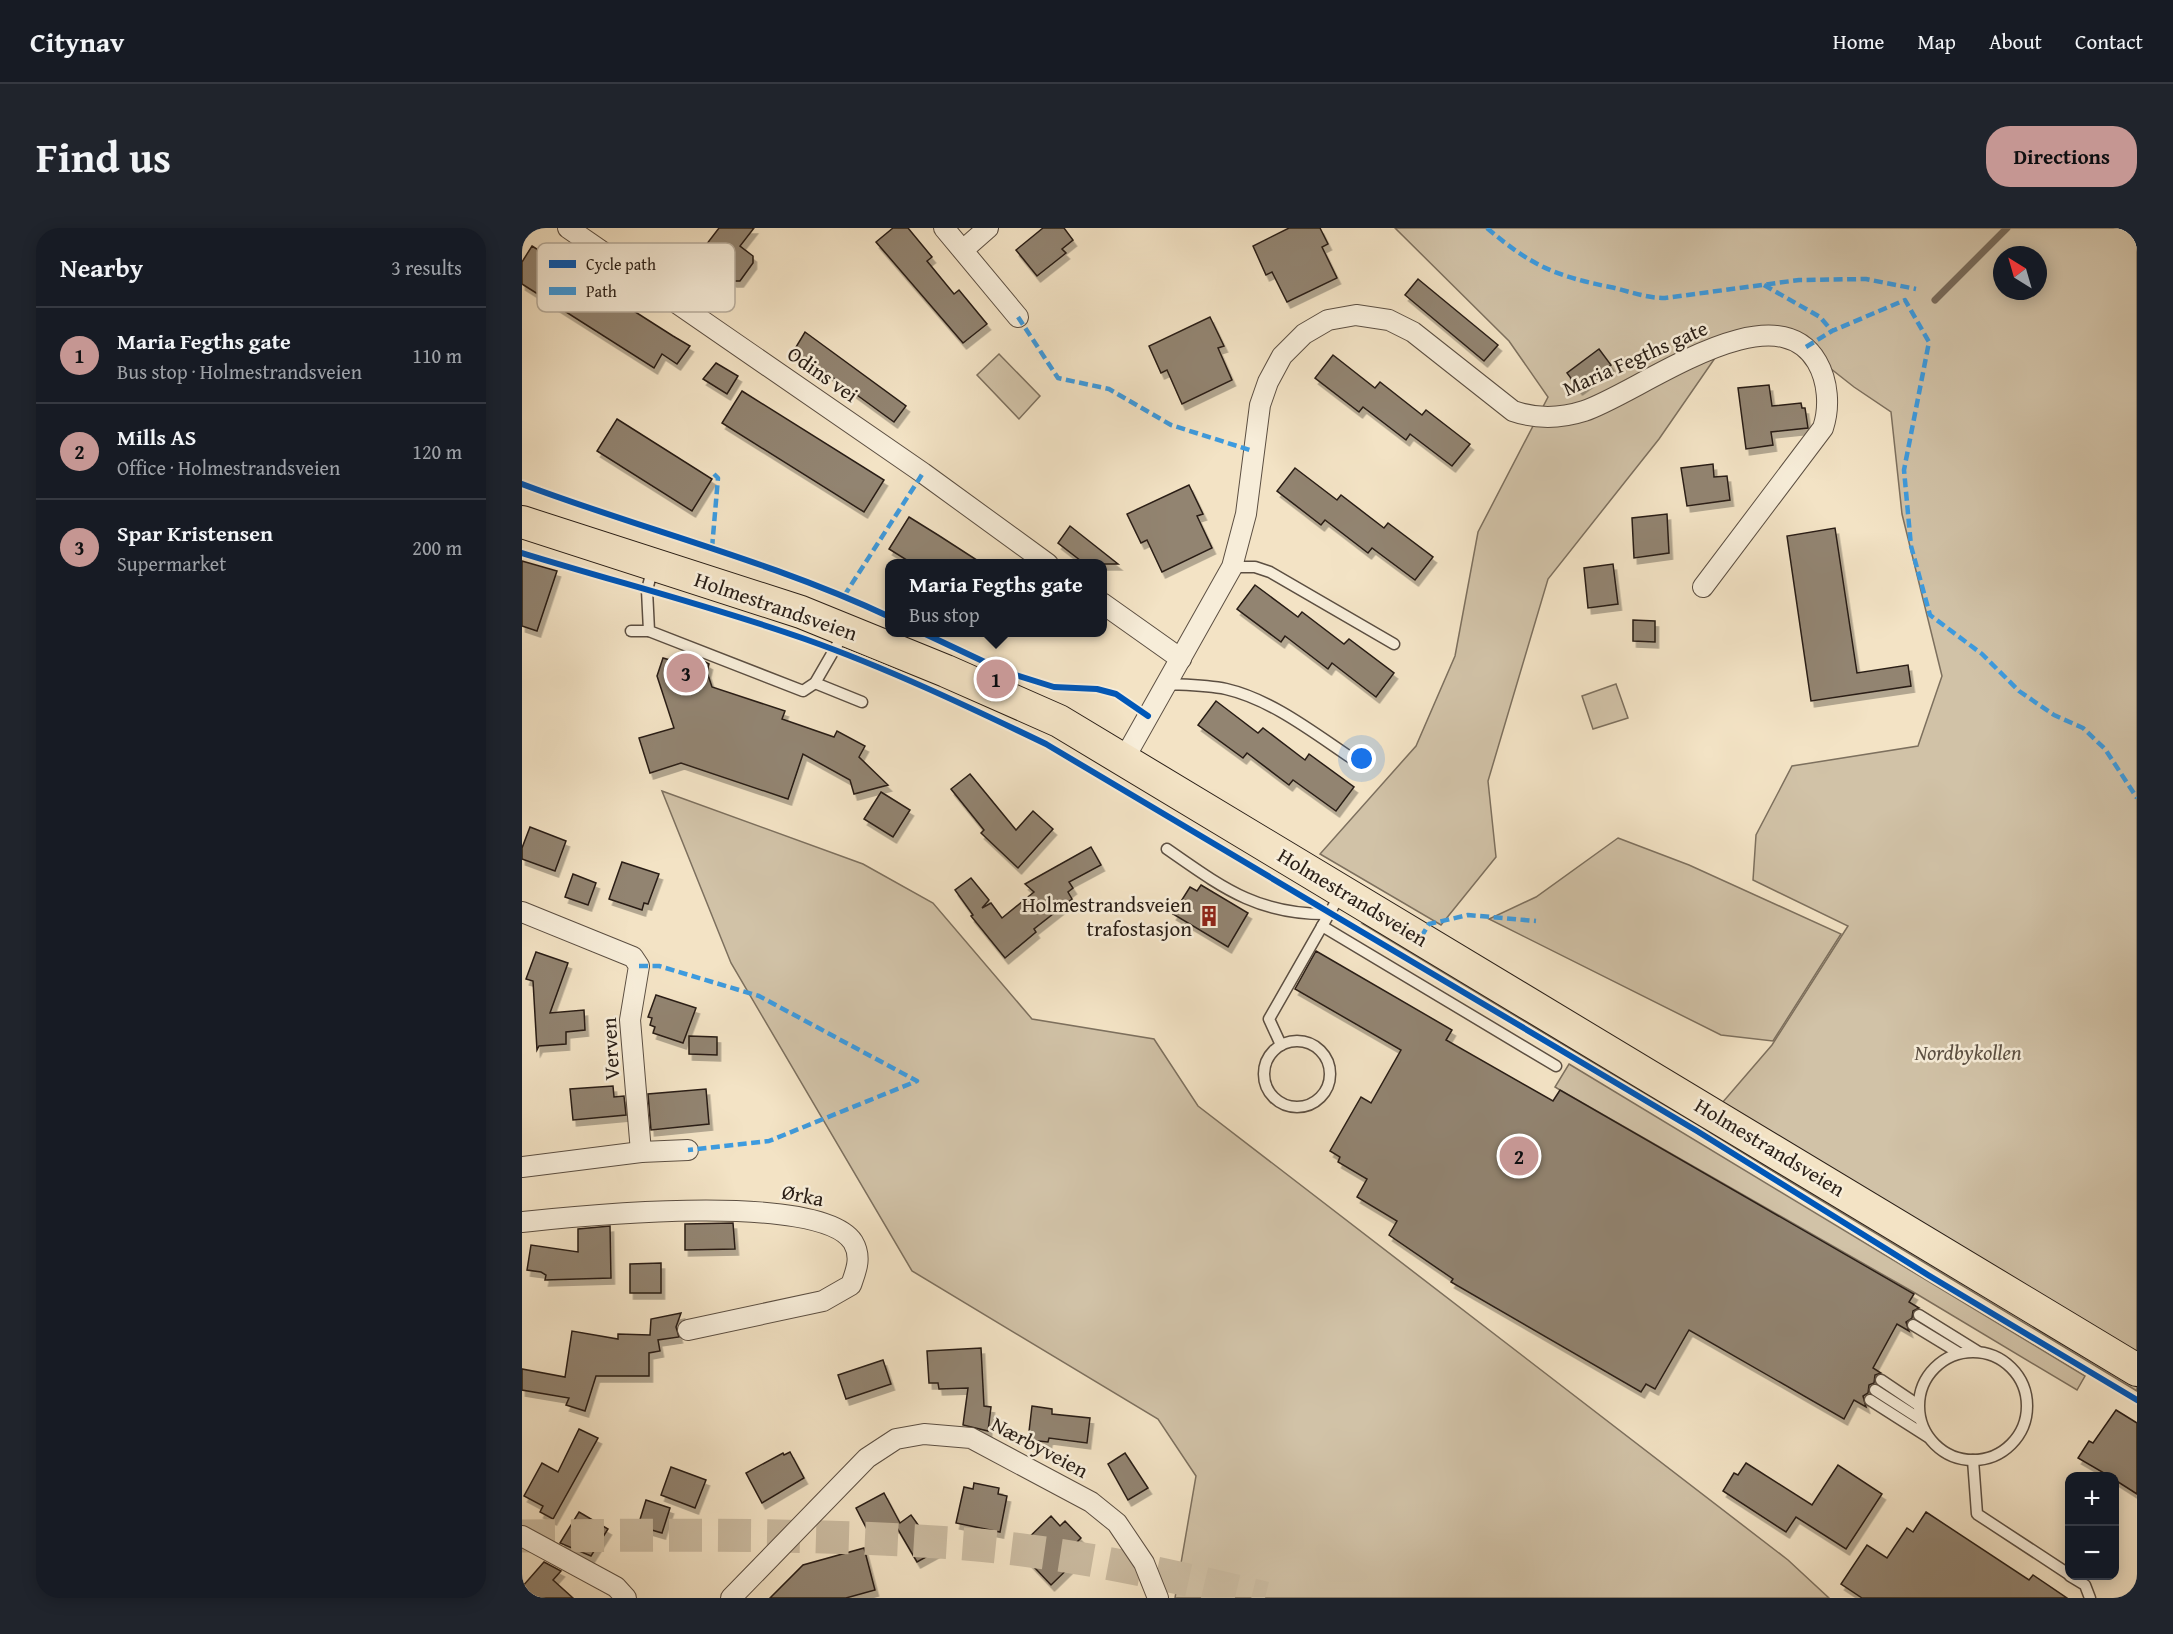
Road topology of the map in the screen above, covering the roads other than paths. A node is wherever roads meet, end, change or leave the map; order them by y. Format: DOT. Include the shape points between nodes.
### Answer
graph roads {
  1 [pos="568,228"];
  2 [pos="944,228"];
  3 [pos="987,228"];
  4 [pos="590,243"];
  5 [pos="963,250"];
  6 [pos="690,312"];
  7 [pos="1018,317"];
  8 [pos="522,522"];
  9 [pos="1042,559"];
  10 [pos="654,564"];
  11 [pos="1232,567"];
  12 [pos="1702,587"];
  13 [pos="1107,607"];
  14 [pos="846,630"];
  15 [pos="630,631"];
  16 [pos="649,631"];
  17 [pos="1394,644"];
  18 [pos="1181,659"];
  19 [pos="815,683"];
  20 [pos="1167,684"];
  21 [pos="862,702"];
  22 [pos="1124,759"];
  23 [pos="1359,763"];
  24 [pos="1167,849"];
  25 [pos="1336,902"];
  26 [pos="522,912"];
  27 [pos="1322,926"];
  28 [pos="1281,1045"];
  29 [pos="1556,1066"];
  30 [pos="688,1150"];
  31 [pos="641,1152"];
  32 [pos="522,1167"];
  33 [pos="522,1222"];
  34 [pos="1919,1315"];
  35 [pos="1913,1325"];
  36 [pos="688,1329"];
  37 [pos="1977,1351"];
  38 [pos="1959,1353"];
  39 [pos="2137,1370"];
  40 [pos="1875,1390"];
  41 [pos="1918,1405"];
  42 [pos="1920,1419"];
  43 [pos="1929,1438"];
  44 [pos="1973,1460"];
  45 [pos="522,1536"];
  46 [pos="2065,1572"];
  47 [pos="2078,1580"];
  48 [pos="626,1598"];
  49 [pos="731,1598"];
  50 [pos="1158,1598"];
  51 [pos="2090,1598"];
  1 -- 4 [label="street, Odins vei"];
  2 -- 5 [label="street"];
  3 -- 5 [label="street"];
  5 -- 7 [label="street"];
  6 -- 9 [label="street, Odins vei"];
  8 -- 10 [label="main road, Holmestrandsveien"];
  10 -- 14 [label="main road, Holmestrandsveien"];
  10 -- 16 [label="lane" via="647,590"];
  11 -- 12 [label="street, Maria Fegths gate" via="1246,514 1260,405 1268,382 1282,356 1304,334 1328,320 1356,315 1389,320 1413,332 1513,411 1532,417 1559,417 1584,411 1668,368 1724,345 1773,335 1793,339 1806,347 1820,367 1828,402 1823,428"];
  11 -- 17 [label="lane" via="1255,567 1270,572"];
  11 -- 18 [label="street, Maria Fegths gate"];
  13 -- 18 [label="street"];
  14 -- 19 [label="lane"];
  14 -- 22 [label="main road, Holmestrandsveien" via="1059,721"];
  15 -- 16 [label="lane"];
  16 -- 19 [label="lane" via="803,691"];
  18 -- 20 [label="street, Maria Fegths gate"];
  19 -- 21 [label="lane"];
  20 -- 22 [label="street, Maria Fegths gate"];
  20 -- 23 [label="lane" via="1212,687 1246,696"];
  22 -- 25 [label="main road, Holmestrandsveien"];
  24 -- 25 [label="lane" via="1258,905 1298,914"];
  25 -- 27 [label="lane"];
  25 -- 39 [label="main road, Holmestrandsveien"];
  26 -- 31 [label="street, Verven" via="633,957 639,966 630,1020"];
  27 -- 28 [label="lane" via="1269,1019"];
  27 -- 29 [label="lane"];
  28 -- 28 [label="lane" via="1291,1041 1312,1044 1327,1059 1330,1080 1326,1090 1311,1104 1300,1107 1279,1101 1266,1083 1267,1062"];
  30 -- 31 [label="street"];
  31 -- 32 [label="street"];
  33 -- 36 [label="street, Ørka" via="733,1209 799,1216 834,1227 853,1241 859,1263 851,1285 822,1301"];
  34 -- 37 [label="lane"];
  35 -- 38 [label="lane"];
  37 -- 38 [label="lane"];
  37 -- 44 [label="lane" via="2011,1366 2028,1400 2019,1436 1990,1458"];
  38 -- 41 [label="lane" via="1941,1361 1929,1373"];
  40 -- 41 [label="lane"];
  40 -- 42 [label="lane"];
  40 -- 43 [label="lane"];
  41 -- 42 [label="lane"];
  42 -- 43 [label="lane"];
  43 -- 44 [label="lane" via="1948,1454"];
  44 -- 46 [label="lane" via="1977,1514"];
  45 -- 48 [label="street" via="616,1587"];
  47 -- 51 [label="lane" via="2085,1585"];
  49 -- 50 [label="street, Nærbyveien" via="867,1458 896,1439 924,1434 971,1438 1090,1502 1117,1523 1144,1563"];
}
